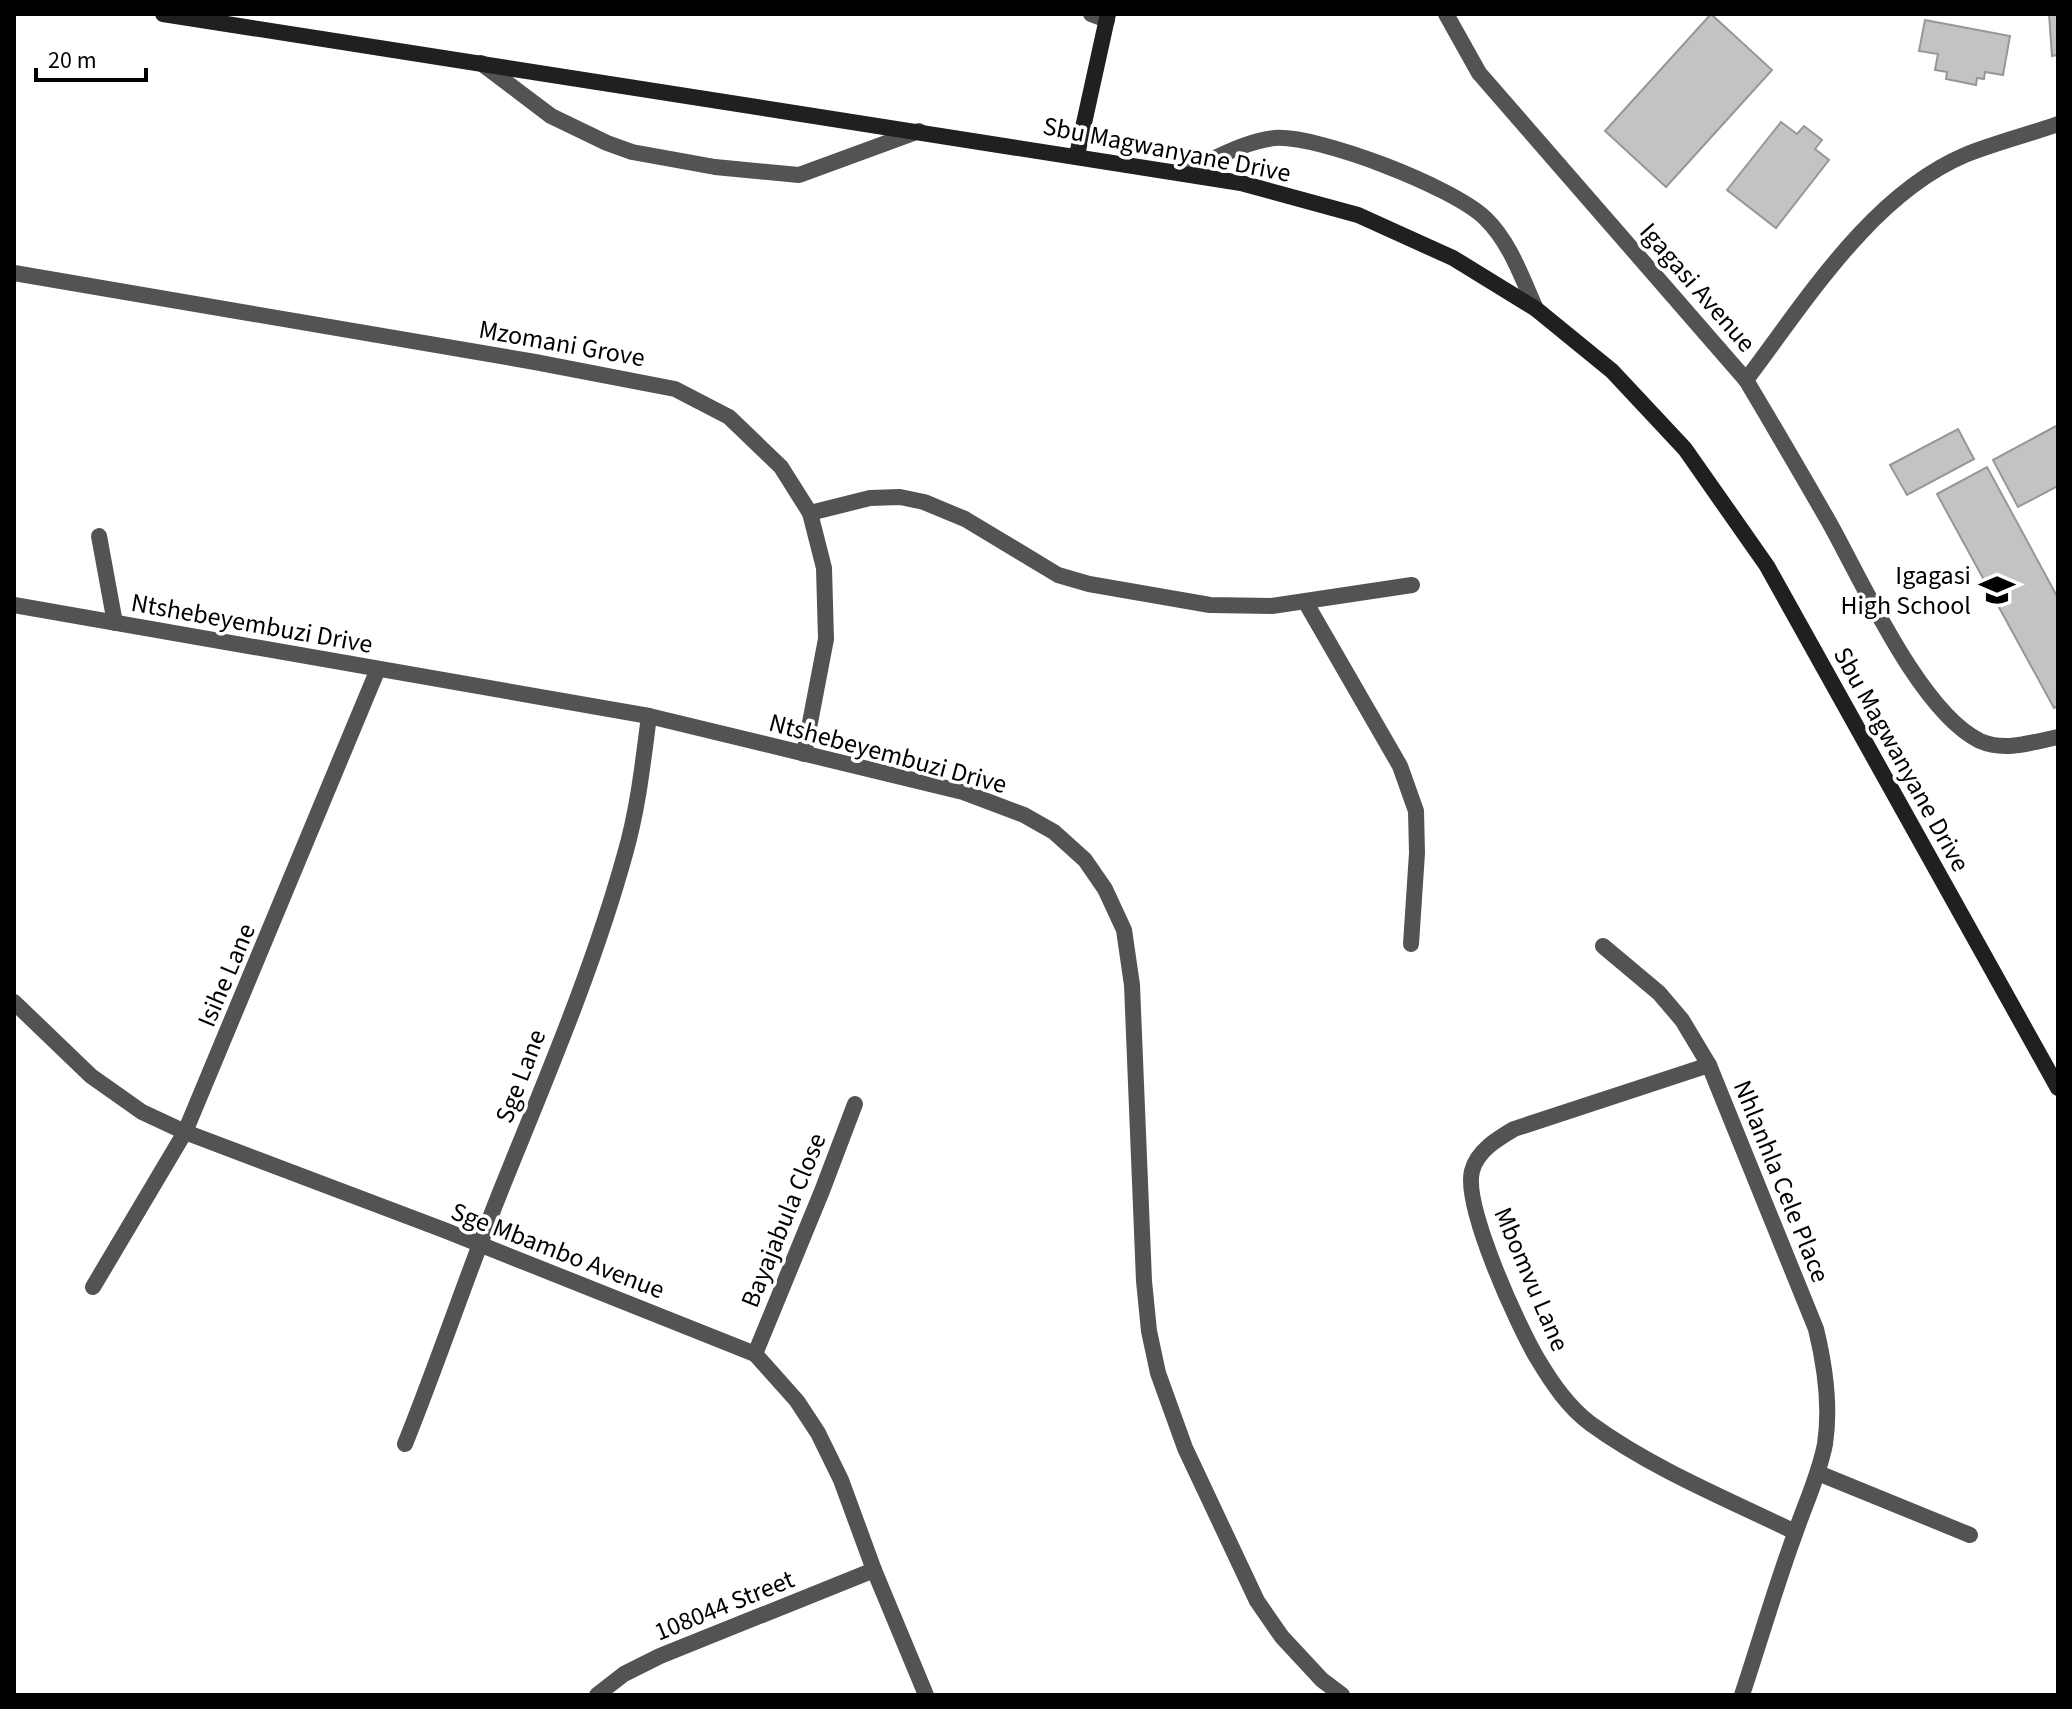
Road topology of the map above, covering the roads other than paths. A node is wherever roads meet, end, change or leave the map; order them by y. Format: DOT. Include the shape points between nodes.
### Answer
graph roads {
  1 [pos="163,14"];
  2 [pos="1446,14"];
  3 [pos="1102,16"];
  4 [pos="481,63"];
  5 [pos="2058,124"];
  6 [pos="919,131"];
  7 [pos="1077,155"];
  8 [pos="1183,173"];
  9 [pos="14,273"];
  10 [pos="1536,309"];
  11 [pos="1746,380"];
  12 [pos="810,513"];
  13 [pos="99,536"];
  14 [pos="1412,585"];
  15 [pos="1306,603"];
  16 [pos="14,605"];
  17 [pos="115,623"];
  18 [pos="378,669"];
  19 [pos="649,716"];
  20 [pos="2058,737"];
  21 [pos="804,754"];
  22 [pos="1411,944"];
  23 [pos="1603,946"];
  24 [pos="14,1002"];
  25 [pos="1709,1065"];
  26 [pos="2058,1088"];
  27 [pos="855,1104"];
  28 [pos="185,1132"];
  29 [pos="479,1245"];
  30 [pos="93,1287"];
  31 [pos="755,1354"];
  32 [pos="405,1444"];
  33 [pos="1818,1473"];
  34 [pos="1795,1532"];
  35 [pos="1970,1535"];
  36 [pos="874,1570"];
  37 [pos="597,1695"];
  38 [pos="926,1695"];
  39 [pos="1342,1695"];
  40 [pos="1742,1695"];
  1 -- 4 [label="main road, Sbu Magwanyane Drive"];
  2 -- 11 [label="street, Igagasi Avenue" via="1479,73"];
  3 -- 7 [label="main road"];
  4 -- 6 [label="main road, Sbu Magwanyane Drive"];
  4 -- 6 [label="street" via="551,116 607,143 715,167 799,175"];
  5 -- 11 [label="street, Igagasi Avenue" via="1964,156 1906,190 1869,222"];
  6 -- 7 [label="main road, Sbu Magwanyane Drive"];
  7 -- 8 [label="main road, Sbu Magwanyane Drive"];
  8 -- 10 [label="main road, Sbu Magwanyane Drive" via="1358,215 1453,258"];
  8 -- 10 [label="street" via="1272,138 1299,139 1430,184 1485,218 1513,257"];
  9 -- 12 [label="street, Mzomani Grove" via="675,389 729,417 781,467"];
  10 -- 26 [label="main road, Sbu Magwanyane Drive" via="1612,371 1685,449 1767,566"];
  11 -- 20 [label="street" via="1933,699 1976,739 1990,745"];
  12 -- 15 [label="street" via="870,498 900,497 965,519 1058,575 1089,584 1210,605"];
  12 -- 21 [label="street, Mzomani Grove" via="824,568 826,639"];
  13 -- 17 [label="street"];
  14 -- 15 [label="street"];
  15 -- 22 [label="street" via="1400,766 1416,811"];
  16 -- 17 [label="street, Ntshebeyembuzi Drive"];
  17 -- 18 [label="street, Ntshebeyembuzi Drive"];
  18 -- 19 [label="street, Ntshebeyembuzi Drive"];
  18 -- 28 [label="street, Isihe Lane"];
  19 -- 21 [label="street, Ntshebeyembuzi Drive"];
  19 -- 29 [label="street, Sge Lane" via="642,776 610,902"];
  21 -- 39 [label="street, Ntshebeyembuzi Drive" via="963,792 1024,815 1054,832 1085,860 1105,889 1124,930 1132,985 1144,1281 1158,1373 1185,1448 1257,1601 1282,1637"];
  23 -- 25 [label="street, Nhlanhla Cele Place" via="1659,993"];
  24 -- 28 [label="street, Sge Mbambo Avenue" via="91,1076 142,1112"];
  25 -- 33 [label="street, Nhlanhla Cele Place" via="1816,1329 1827,1398"];
  25 -- 34 [label="street, Mbomvu Lane" via="1514,1129 1477,1158 1471,1191 1510,1303 1535,1355 1572,1407 1645,1457"];
  27 -- 31 [label="street, Bayajabula Close"];
  28 -- 29 [label="street, Sge Mbambo Avenue"];
  28 -- 30 [label="street, Isihe Lane"];
  29 -- 31 [label="street, Sge Mbambo Avenue"];
  29 -- 32 [label="street, Sge Lane"];
  31 -- 36 [label="street, Sge Mbambo Avenue" via="818,1433"];
  33 -- 34 [label="street, Nhlanhla Cele Place"];
  33 -- 35 [label="street"];
  34 -- 40 [label="street, Nhlanhla Cele Place"];
  36 -- 37 [label="street, 108044 Street" via="660,1656"];
  36 -- 38 [label="street, Sge Mbambo Avenue"];
}
